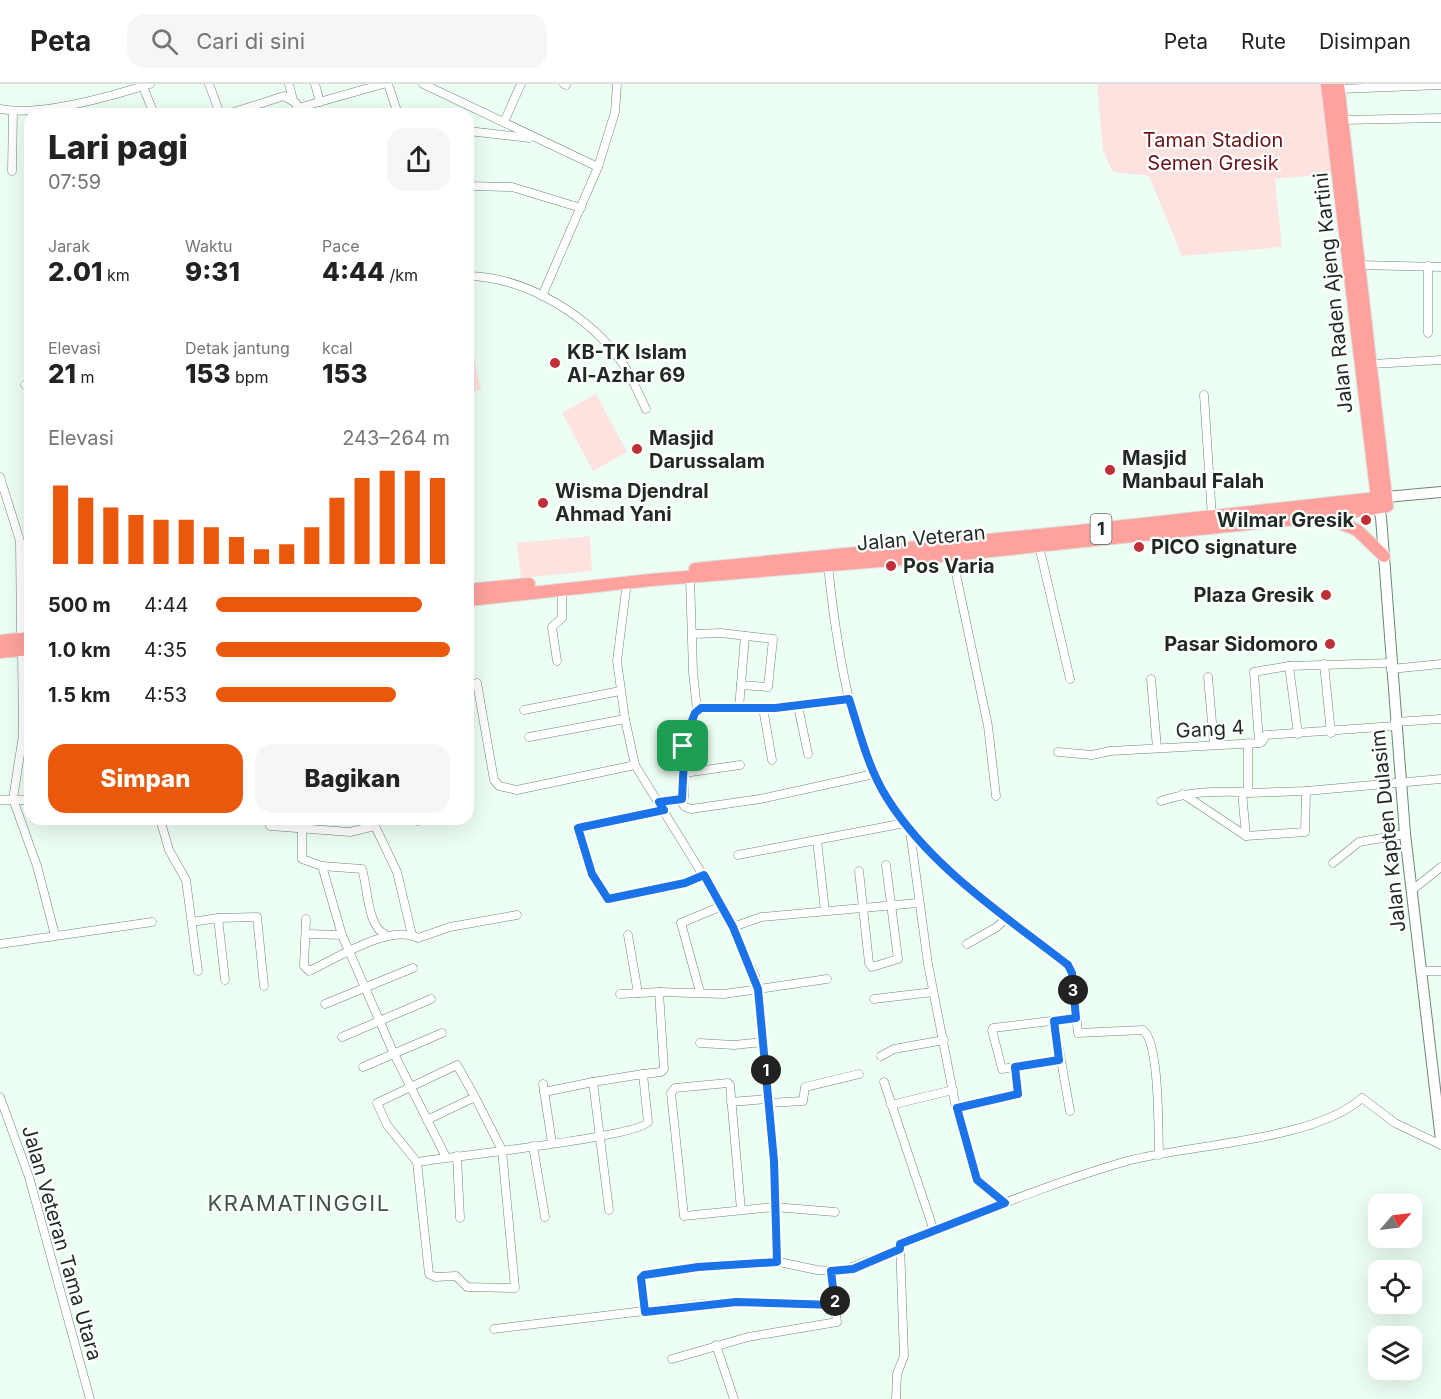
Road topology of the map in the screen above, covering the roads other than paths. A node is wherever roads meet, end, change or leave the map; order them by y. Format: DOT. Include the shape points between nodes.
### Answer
graph roads {
  1 [pos="209,84"];
  2 [pos="290,84"];
  3 [pos="315,84"];
  4 [pos="383,84"];
  5 [pos="388,84"];
  6 [pos="423,84"];
  7 [pos="521,84"];
  8 [pos="617,84"];
  9 [pos="145,85"];
  10 [pos="1441,85"];
  11 [pos="1335,86"];
  12 [pos="320,102"];
  13 [pos="296,107"];
  14 [pos="64,108"];
  15 [pos="152,108"];
  16 [pos="218,108"];
  17 [pos="247,108"];
  18 [pos="396,108"];
  19 [pos="0,109"];
  20 [pos="13,112"];
  21 [pos="24,112"];
  22 [pos="1441,118"];
  23 [pos="1343,120"];
  24 [pos="504,122"];
  25 [pos="474,132"];
  26 [pos="535,139"];
  27 [pos="598,167"];
  28 [pos="12,171"];
  29 [pos="474,186"];
  30 [pos="581,208"];
  31 [pos="1360,265"];
  32 [pos="1428,266"];
  33 [pos="1441,267"];
  34 [pos="474,277"];
  35 [pos="542,296"];
  36 [pos="1428,333"];
  37 [pos="1441,360"];
  38 [pos="1372,364"];
  39 [pos="1204,395"];
  40 [pos="646,409"];
  41 [pos="0,477"];
  42 [pos="1441,492"];
  43 [pos="1382,505"];
  44 [pos="1212,516"];
  45 [pos="1325,516"];
  46 [pos="1039,546"];
  47 [pos="889,555"];
  48 [pos="952,555"];
  49 [pos="1384,556"];
  50 [pos="848,558"];
  51 [pos="828,566"];
  52 [pos="690,577"];
  53 [pos="627,582"];
  54 [pos="562,588"];
  55 [pos="474,589"];
  56 [pos="474,599"];
  57 [pos="24,610"];
  58 [pos="693,634"];
  59 [pos="745,636"];
  60 [pos="0,642"];
  61 [pos="24,644"];
  62 [pos="24,645"];
  63 [pos="0,652"];
  64 [pos="557,661"];
  65 [pos="1324,664"];
  66 [pos="1441,664"];
  67 [pos="1289,666"];
  68 [pos="1391,666"];
  69 [pos="1208,677"];
  70 [pos="1071,679"];
  71 [pos="1151,679"];
  72 [pos="477,683"];
  73 [pos="741,685"];
  74 [pos="620,691"];
  75 [pos="849,699"];
  76 [pos="24,705"];
  77 [pos="798,706"];
  78 [pos="739,708"];
  79 [pos="763,708"];
  80 [pos="524,710"];
  81 [pos="697,710"];
  82 [pos="625,719"];
  83 [pos="1441,719"];
  84 [pos="1395,724"];
  85 [pos="1331,733"];
  86 [pos="1298,734"];
  87 [pos="529,737"];
  88 [pos="1258,743"];
  89 [pos="1248,744"];
  90 [pos="1214,745"];
  91 [pos="1157,748"];
  92 [pos="1058,752"];
  93 [pos="808,754"];
  94 [pos="772,760"];
  95 [pos="635,765"];
  96 [pos="740,765"];
  97 [pos="684,773"];
  98 [pos="874,774"];
  99 [pos="1441,779"];
  100 [pos="1400,782"];
  101 [pos="1306,791"];
  102 [pos="1245,792"];
  103 [pos="1183,794"];
  104 [pos="996,796"];
  105 [pos="13,799"];
  106 [pos="0,800"];
  107 [pos="24,800"];
  108 [pos="680,800"];
  109 [pos="1161,801"];
  110 [pos="659,802"];
  111 [pos="664,810"];
  112 [pos="904,823"];
  113 [pos="162,825"];
  114 [pos="283,825"];
  115 [pos="367,825"];
  116 [pos="375,825"];
  117 [pos="302,829"];
  118 [pos="910,831"];
  119 [pos="1405,834"];
  120 [pos="1246,836"];
  121 [pos="817,840"];
  122 [pos="738,855"];
  123 [pos="1333,863"];
  124 [pos="886,865"];
  125 [pos="322,866"];
  126 [pos="1441,867"];
  127 [pos="859,871"];
  128 [pos="704,875"];
  129 [pos="1411,891"];
  130 [pos="918,903"];
  131 [pos="722,906"];
  132 [pos="891,906"];
  133 [pos="863,908"];
  134 [pos="825,911"];
  135 [pos="517,915"];
  136 [pos="1007,917"];
  137 [pos="218,918"];
  138 [pos="306,920"];
  139 [pos="152,922"];
  140 [pos="192,922"];
  141 [pos="733,927"];
  142 [pos="306,934"];
  143 [pos="55,935"];
  144 [pos="342,935"];
  145 [pos="386,935"];
  146 [pos="412,935"];
  147 [pos="628,935"];
  148 [pos="0,944"];
  149 [pos="967,944"];
  150 [pos="349,952"];
  151 [pos="413,968"];
  152 [pos="198,971"];
  153 [pos="1421,971"];
  154 [pos="1441,971"];
  155 [pos="827,979"];
  156 [pos="225,980"];
  157 [pos="264,986"];
  158 [pos="366,986"];
  159 [pos="758,989"];
  160 [pos="658,992"];
  161 [pos="700,992"];
  162 [pos="933,992"];
  163 [pos="638,993"];
  164 [pos="620,994"];
  165 [pos="431,999"];
  166 [pos="874,999"];
  167 [pos="325,1004"];
  168 [pos="1076,1018"];
  169 [pos="381,1020"];
  170 [pos="1054,1021"];
  171 [pos="442,1033"];
  172 [pos="342,1037"];
  173 [pos="944,1040"];
  174 [pos="700,1042"];
  175 [pos="763,1042"];
  176 [pos="394,1054"];
  177 [pos="881,1056"];
  178 [pos="1059,1060"];
  179 [pos="363,1067"];
  180 [pos="1015,1067"];
  181 [pos="643,1074"];
  182 [pos="859,1074"];
  183 [pos="1438,1079"];
  184 [pos="593,1082"];
  185 [pos="884,1082"];
  186 [pos="409,1086"];
  187 [pos="953,1090"];
  188 [pos="0,1097"];
  189 [pos="475,1097"];
  190 [pos="768,1101"];
  191 [pos="731,1102"];
  192 [pos="891,1105"];
  193 [pos="957,1108"];
  194 [pos="1070,1111"];
  195 [pos="427,1120"];
  196 [pos="599,1136"];
  197 [pos="1441,1140"];
  198 [pos="552,1143"];
  199 [pos="1441,1145"];
  200 [pos="533,1146"];
  201 [pos="502,1150"];
  202 [pos="1159,1155"];
  203 [pos="457,1156"];
  204 [pos="446,1157"];
  205 [pos="417,1162"];
  206 [pos="1005,1203"];
  207 [pos="774,1207"];
  208 [pos="609,1210"];
  209 [pos="741,1210"];
  210 [pos="835,1212"];
  211 [pos="545,1217"];
  212 [pos="460,1218"];
  213 [pos="934,1231"];
  214 [pos="900,1249"];
  215 [pos="777,1262"];
  216 [pos="831,1271"];
  217 [pos="835,1305"];
  218 [pos="645,1312"];
  219 [pos="495,1329"];
  220 [pos="716,1345"];
  221 [pos="672,1359"];
  222 [pos="90,1399"];
  223 [pos="734,1399"];
  224 [pos="896,1399"];
  1 -- 16 [label="street"];
  2 -- 13 [label="street"];
  3 -- 12 [label="street"];
  4 -- 12 [label="street"];
  5 -- 18 [label="street"];
  6 -- 24 [label="street"];
  7 -- 24 [label="street"];
  8 -- 27 [label="street" via="615,112"];
  9 -- 14 [label="street"];
  9 -- 15 [label="street"];
  10 -- 11 [label="street"];
  11 -- 23 [label="highway, Jalan Raden Ajeng Kartini"];
  11 -- 43 [label="highway, Jalan Raden Ajeng Kartini"];
  12 -- 13 [label="street"];
  13 -- 17 [label="street" via="284,96"];
  19 -- 20 [label="street"];
  20 -- 21 [label="street"];
  20 -- 28 [label="street"];
  22 -- 23 [label="street"];
  23 -- 31 [label="highway, Jalan Raden Ajeng Kartini"];
  24 -- 26 [label="street"];
  25 -- 26 [label="street"];
  26 -- 27 [label="street"];
  27 -- 30 [label="street"];
  29 -- 30 [label="street" via="512,187"];
  30 -- 35 [label="street"];
  31 -- 32 [label="street"];
  31 -- 38 [label="highway, Jalan Raden Ajeng Kartini"];
  32 -- 33 [label="street"];
  32 -- 36 [label="street"];
  34 -- 35 [label="street"];
  35 -- 40 [label="street" via="593,329 622,363"];
  37 -- 38 [label="street"];
  38 -- 43 [label="highway, Jalan Raden Ajeng Kartini"];
  39 -- 44 [label="street"];
  41 -- 57 [label="street" via="20,541"];
  42 -- 43 [label="main road"];
  43 -- 44 [label="highway, Jalan Veteran / 1"];
  43 -- 45 [label="highway, Jalan Veteran / 1"];
  43 -- 49 [label="main road, Jalan Kapten Dulasim"];
  44 -- 47 [label="highway, Jalan Veteran / 1"];
  45 -- 46 [label="highway, Jalan Veteran / 1"];
  45 -- 49 [label="highway" via="1357,530"];
  46 -- 48 [label="highway, Jalan Veteran / 1"];
  46 -- 70 [label="street"];
  47 -- 48 [label="highway, Jalan Veteran / 1"];
  47 -- 50 [label="highway, Jalan Veteran / 1"];
  48 -- 104 [label="street" via="988,726"];
  49 -- 68 [label="main road, Jalan Kapten Dulasim"];
  50 -- 51 [label="highway, Jalan Veteran / 1"];
  50 -- 55 [label="highway, Jalan Veteran / 1"];
  51 -- 52 [label="highway, Jalan Veteran / 1"];
  51 -- 75 [label="street" via="837,648"];
  52 -- 53 [label="highway, Jalan Veteran / 1"];
  52 -- 58 [label="street"];
  53 -- 54 [label="highway, Jalan Veteran / 1"];
  53 -- 74 [label="street" via="617,649"];
  54 -- 56 [label="highway, Jalan Veteran / 1"];
  54 -- 64 [label="street" via="562,618 552,627"];
  58 -- 59 [label="street"];
  58 -- 81 [label="street"];
  59 -- 73 [label="street"];
  59 -- 73 [label="street" via="770,638 775,644 768,687"];
  60 -- 61 [label="highway"];
  62 -- 63 [label="highway"];
  65 -- 67 [label="street"];
  65 -- 68 [label="street"];
  65 -- 85 [label="street"];
  66 -- 68 [label="street"];
  67 -- 86 [label="street"];
  67 -- 88 [label="street" via="1254,672"];
  68 -- 84 [label="main road, Jalan Kapten Dulasim"];
  69 -- 90 [label="street"];
  71 -- 91 [label="street"];
  72 -- 95 [label="street" via="498,786 517,790"];
  73 -- 78 [label="street"];
  74 -- 80 [label="street"];
  74 -- 82 [label="street"];
  75 -- 77 [label="street"];
  75 -- 98 [label="street"];
  76 -- 105 [label="street"];
  77 -- 79 [label="street"];
  77 -- 93 [label="street"];
  78 -- 79 [label="street"];
  78 -- 81 [label="street"];
  79 -- 94 [label="street"];
  81 -- 97 [label="street" via="685,739"];
  82 -- 87 [label="street"];
  82 -- 95 [label="street"];
  83 -- 84 [label="street, Gang 4"];
  84 -- 85 [label="street, Gang 4"];
  84 -- 100 [label="main road, Jalan Kapten Dulasim"];
  85 -- 86 [label="street, Gang 4"];
  86 -- 88 [label="street, Gang 4" via="1266,735"];
  88 -- 89 [label="street, Gang 4"];
  89 -- 90 [label="street, Gang 4"];
  89 -- 102 [label="street"];
  90 -- 91 [label="street, Gang 4"];
  91 -- 92 [label="street, Gang 4" via="1092,755"];
  95 -- 110 [label="street"];
  96 -- 97 [label="street"];
  97 -- 108 [label="street" via="684,794"];
  98 -- 108 [label="street" via="760,799 691,809"];
  98 -- 112 [label="street"];
  99 -- 100 [label="street"];
  100 -- 101 [label="street"];
  100 -- 119 [label="main road, Jalan Kapten Dulasim"];
  101 -- 102 [label="street"];
  101 -- 120 [label="street" via="1304,834"];
  102 -- 103 [label="street"];
  102 -- 120 [label="street"];
  103 -- 109 [label="street"];
  103 -- 120 [label="street"];
  105 -- 106 [label="street"];
  105 -- 107 [label="street"];
  105 -- 143 [label="street" via="37,866"];
  108 -- 110 [label="street"];
  110 -- 111 [label="street"];
  111 -- 128 [label="street"];
  111 -- 128 [label="street" via="578,828 592,874 604,894 614,899"];
  112 -- 118 [label="street"];
  112 -- 121 [label="street"];
  113 -- 140 [label="street" via="169,850 184,875"];
  114 -- 117 [label="street"];
  115 -- 117 [label="street" via="350,832"];
  116 -- 146 [label="street" via="396,872"];
  117 -- 125 [label="street" via="303,861"];
  118 -- 130 [label="street"];
  118 -- 136 [label="street"];
  119 -- 123 [label="street" via="1354,844"];
  119 -- 129 [label="main road, Jalan Kapten Dulasim"];
  121 -- 122 [label="street"];
  121 -- 134 [label="street"];
  124 -- 132 [label="street"];
  125 -- 144 [label="street"];
  125 -- 145 [label="street" via="362,869 374,922"];
  126 -- 129 [label="street"];
  127 -- 133 [label="street"];
  128 -- 131 [label="street"];
  129 -- 153 [label="main road, Jalan Kapten Dulasim"];
  130 -- 132 [label="street"];
  130 -- 162 [label="street"];
  131 -- 141 [label="street"];
  131 -- 161 [label="street" via="681,923"];
  132 -- 133 [label="street"];
  132 -- 133 [label="street" via="898,959 872,967"];
  133 -- 134 [label="street"];
  134 -- 141 [label="street" via="761,917"];
  135 -- 146 [label="street" via="450,927 418,938"];
  136 -- 149 [label="street"];
  136 -- 168 [label="street" via="1068,965"];
  137 -- 140 [label="street"];
  137 -- 156 [label="street"];
  137 -- 157 [label="street" via="257,917"];
  138 -- 142 [label="street"];
  139 -- 143 [label="street"];
  140 -- 152 [label="street"];
  141 -- 159 [label="street"];
  142 -- 144 [label="street"];
  142 -- 150 [label="street" via="306,971"];
  143 -- 148 [label="street"];
  144 -- 150 [label="street"];
  145 -- 146 [label="street"];
  145 -- 150 [label="street"];
  147 -- 163 [label="street"];
  150 -- 158 [label="street"];
  151 -- 158 [label="street"];
  153 -- 154 [label="street"];
  153 -- 183 [label="main road, Jalan Kapten Dulasim"];
  155 -- 159 [label="street"];
  158 -- 167 [label="street"];
  158 -- 169 [label="street"];
  159 -- 161 [label="street" via="724,994"];
  159 -- 175 [label="street"];
  160 -- 161 [label="street"];
  160 -- 163 [label="street"];
  160 -- 181 [label="street" via="664,1069"];
  162 -- 166 [label="street"];
  162 -- 173 [label="street"];
  163 -- 164 [label="street"];
  165 -- 169 [label="street"];
  168 -- 170 [label="street"];
  168 -- 202 [label="street" via="1079,1034 1143,1030 1147,1033 1154,1059"];
  169 -- 172 [label="street"];
  169 -- 176 [label="street"];
  170 -- 178 [label="street"];
  170 -- 180 [label="street" via="993,1029 1002,1069"];
  171 -- 176 [label="street"];
  173 -- 177 [label="street" via="894,1049"];
  173 -- 187 [label="street"];
  174 -- 175 [label="street"];
  175 -- 190 [label="street"];
  176 -- 179 [label="street"];
  176 -- 186 [label="street"];
  178 -- 180 [label="street"];
  178 -- 194 [label="street"];
  180 -- 193 [label="street" via="1018,1094"];
  181 -- 184 [label="street"];
  181 -- 196 [label="street" via="647,1125"];
  182 -- 190 [label="street" via="805,1088 802,1101"];
  183 -- 197 [label="main road, Jalan Kapten Dulasim"];
  184 -- 196 [label="street"];
  184 -- 198 [label="street" via="544,1088"];
  185 -- 192 [label="street"];
  186 -- 189 [label="street" via="457,1065"];
  186 -- 195 [label="street"];
  186 -- 205 [label="street" via="376,1103 387,1125"];
  187 -- 192 [label="street"];
  187 -- 193 [label="street"];
  188 -- 222 [label="street, Jalan Veteran Tama Utara" via="28,1177"];
  189 -- 195 [label="street"];
  189 -- 201 [label="street"];
  190 -- 191 [label="street"];
  190 -- 207 [label="street"];
  191 -- 209 [label="street"];
  191 -- 209 [label="street" via="732,1089 728,1083 675,1088 671,1093 683,1215 686,1218"];
  192 -- 213 [label="street"];
  193 -- 206 [label="street" via="977,1180"];
  195 -- 204 [label="street"];
  196 -- 198 [label="street"];
  196 -- 208 [label="street"];
  198 -- 200 [label="street"];
  199 -- 202 [label="street" via="1395,1123 1362,1098 1347,1111 1287,1130"];
  200 -- 201 [label="street"];
  200 -- 211 [label="street"];
  201 -- 203 [label="street"];
  201 -- 205 [label="street" via="516,1285 512,1288 467,1287 456,1276 429,1274"];
  202 -- 206 [label="street" via="1078,1176"];
  203 -- 204 [label="street"];
  203 -- 212 [label="street"];
  204 -- 205 [label="street"];
  206 -- 213 [label="street"];
  207 -- 209 [label="street"];
  207 -- 210 [label="street"];
  207 -- 215 [label="street"];
  213 -- 214 [label="street" via="900,1244"];
  214 -- 216 [label="street" via="853,1269"];
  214 -- 224 [label="street" via="904,1356 897,1374"];
  215 -- 216 [label="street"];
  215 -- 218 [label="street" via="644,1275 641,1278"];
  216 -- 217 [label="street"];
  217 -- 218 [label="street" via="736,1302"];
  217 -- 220 [label="street" via="835,1323"];
  218 -- 219 [label="street"];
  220 -- 221 [label="street"];
  220 -- 223 [label="street"];
}
